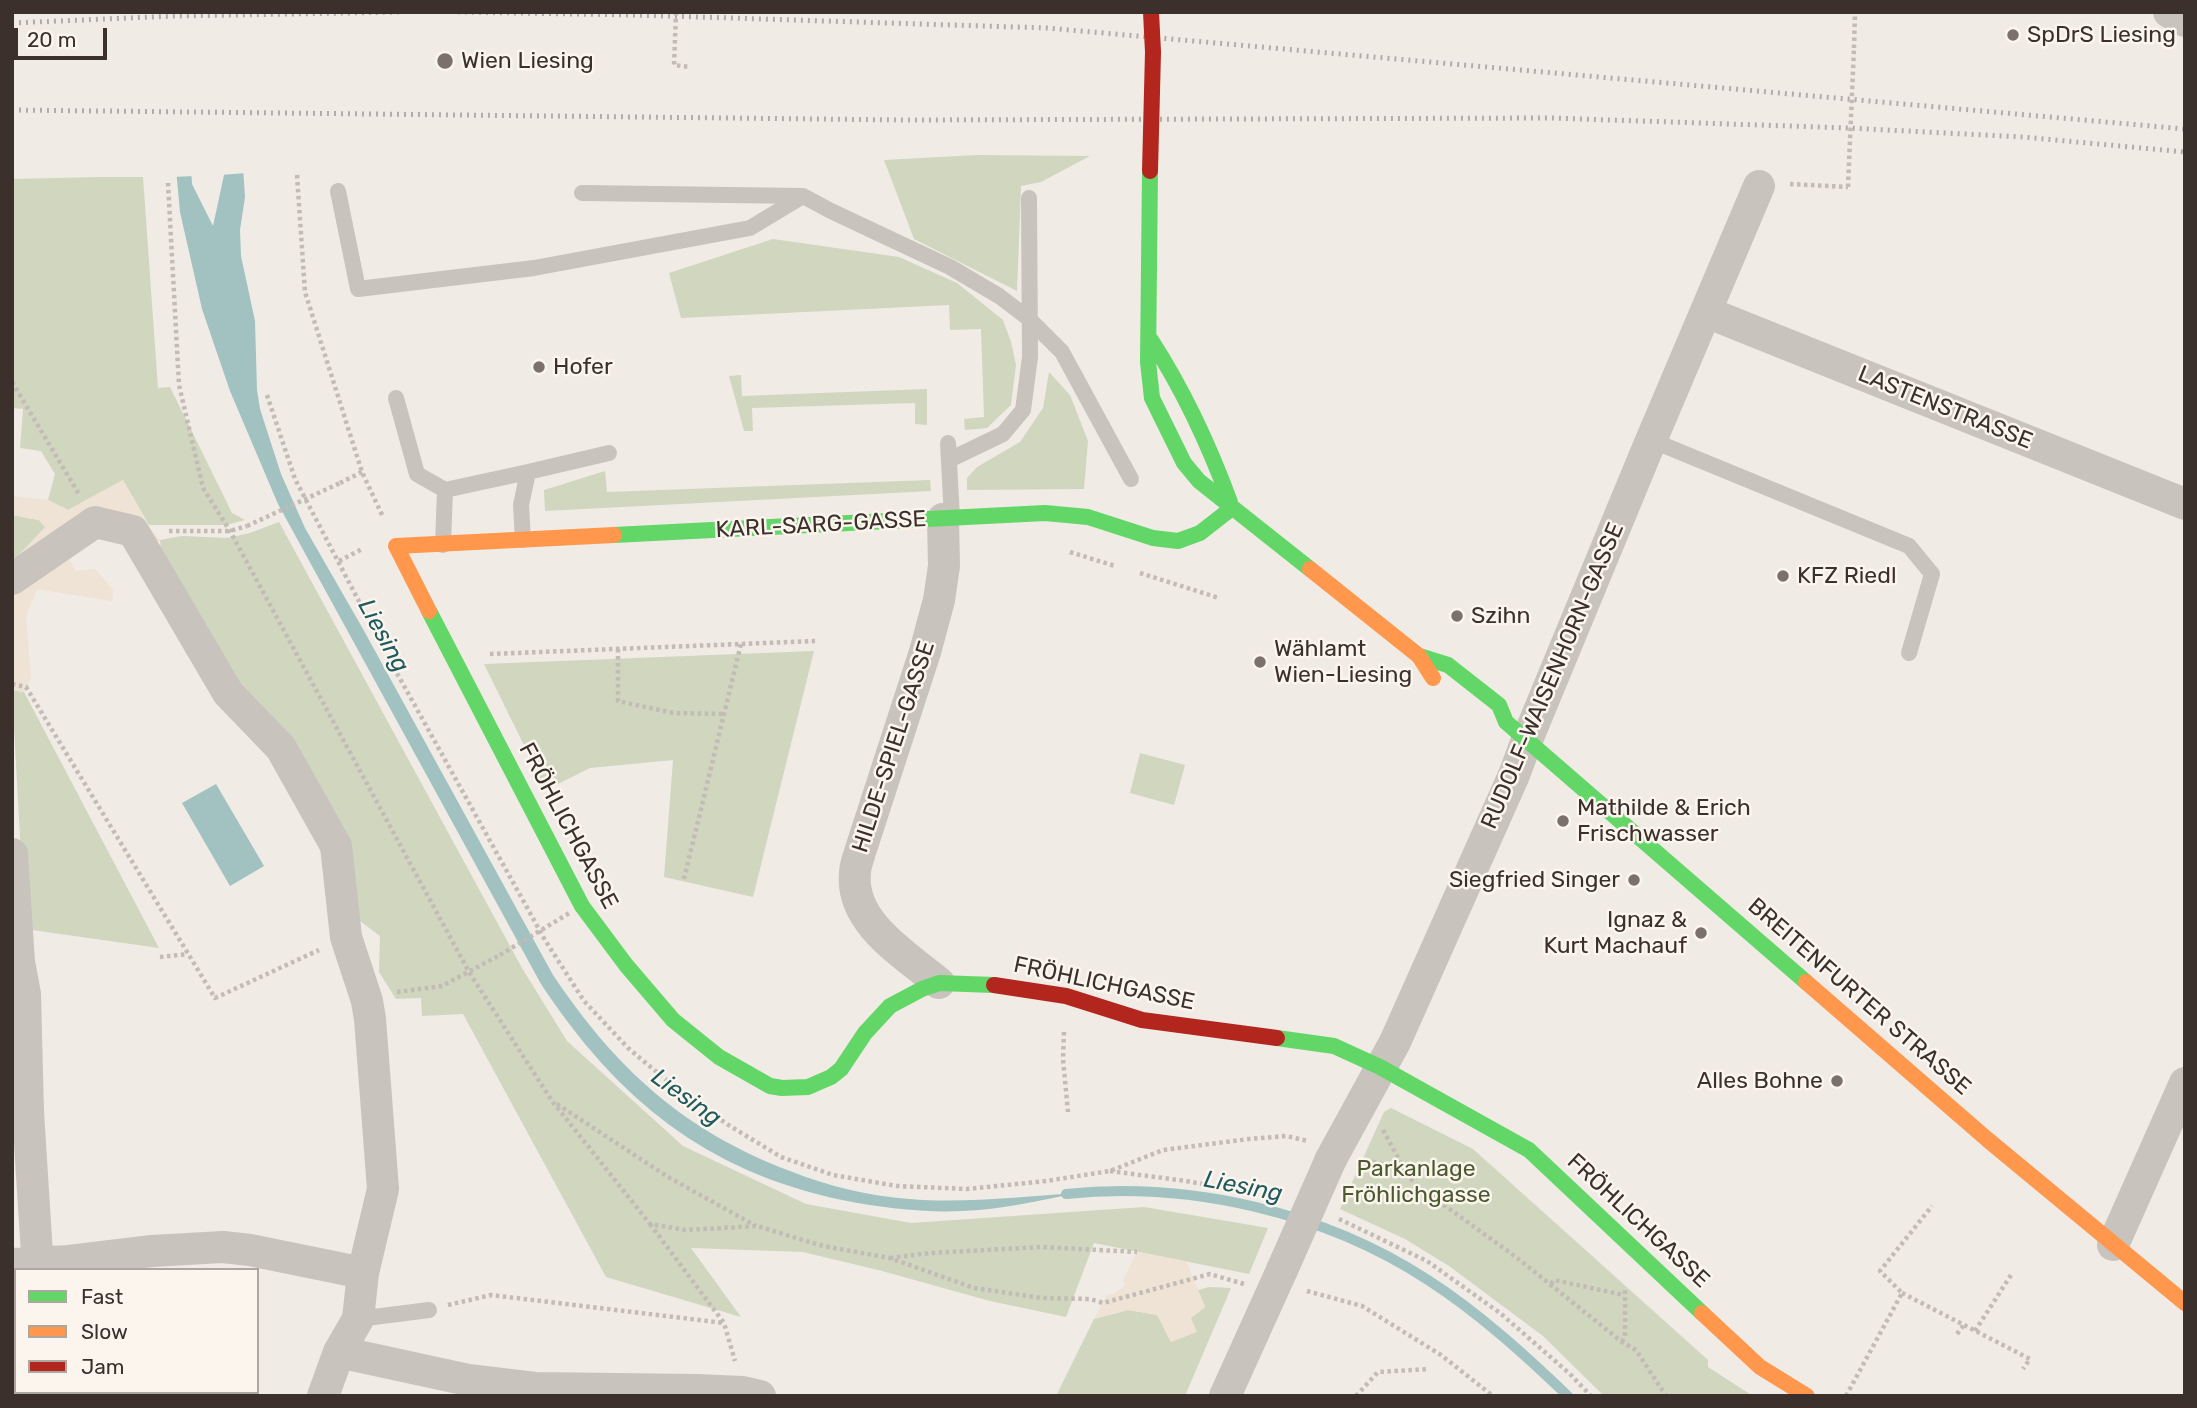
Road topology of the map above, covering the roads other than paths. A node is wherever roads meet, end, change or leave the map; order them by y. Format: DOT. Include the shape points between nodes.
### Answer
graph roads {
  1 [pos="1151,12"];
  2 [pos="2169,12"];
  3 [pos="2185,21"];
  4 [pos="1770,185"];
  5 [pos="338,191"];
  6 [pos="582,193"];
  7 [pos="803,196"];
  8 [pos="1029,198"];
  9 [pos="1706,312"];
  10 [pos="1028,318"];
  11 [pos="1149,336"];
  12 [pos="396,398"];
  13 [pos="1651,440"];
  14 [pos="948,443"];
  15 [pos="609,453"];
  16 [pos="949,460"];
  17 [pos="528,472"];
  18 [pos="1131,479"];
  19 [pos="446,491"];
  20 [pos="2185,504"];
  21 [pos="1232,508"];
  22 [pos="947,519"];
  23 [pos="523,541"];
  24 [pos="443,545"];
  25 [pos="396,546"];
  26 [pos="12,579"];
  27 [pos="1909,653"];
  28 [pos="1419,656"];
  29 [pos="1448,692"];
  30 [pos="1508,729"];
  31 [pos="12,854"];
  32 [pos="16,958"];
  33 [pos="939,983"];
  34 [pos="1380,1067"];
  35 [pos="2185,1083"];
  36 [pos="20,1112"];
  37 [pos="2113,1245"];
  38 [pos="29,1265"];
  39 [pos="363,1273"];
  40 [pos="2185,1303"];
  41 [pos="429,1310"];
  42 [pos="358,1320"];
  43 [pos="339,1352"];
  44 [pos="752,1394"];
  45 [pos="323,1396"];
  46 [pos="1225,1396"];
  47 [pos="1807,1396"];
  1 -- 11 [label="street, BREITENFURTER STRASSE, bridge"];
  2 -- 3 [label="street"];
  4 -- 9 [label="street, RUDOLF-WAISENHORN-GASSE"];
  5 -- 7 [label="lane" via="358,289 534,268 750,228"];
  6 -- 7 [label="lane"];
  7 -- 10 [label="lane" via="950,267"];
  8 -- 10 [label="lane"];
  9 -- 13 [label="street, RUDOLF-WAISENHORN-GASSE"];
  9 -- 20 [label="street, LASTENSTRASSE"];
  10 -- 16 [label="lane" via="1030,357 1023,410 1003,435"];
  10 -- 18 [label="lane" via="1062,352"];
  11 -- 21 [label="street" via="1171,370"];
  11 -- 21 [label="street, BREITENFURTER STRASSE" via="1152,398 1184,463"];
  12 -- 19 [label="lane" via="417,474"];
  13 -- 27 [label="lane" via="1909,546 1932,573"];
  13 -- 30 [label="street, RUDOLF-WAISENHORN-GASSE"];
  14 -- 16 [label="lane"];
  15 -- 17 [label="lane"];
  16 -- 22 [label="lane"];
  17 -- 19 [label="lane"];
  17 -- 23 [label="lane" via="521,505"];
  19 -- 24 [label="lane"];
  21 -- 22 [label="street, KARL-SARG-GASSE" via="1189,539 1179,541 1067,514"];
  21 -- 28 [label="street, BREITENFURTER STRASSE"];
  22 -- 23 [label="street, KARL-SARG-GASSE"];
  22 -- 33 [label="street, HILDE-SPIEL-GASSE" via="939,600 855,874 856,893 873,928"];
  23 -- 24 [label="street, KARL-SARG-GASSE"];
  24 -- 25 [label="street, KARL-SARG-GASSE"];
  25 -- 33 [label="street, FRÖHLICHGASSE" via="582,906 673,1020 769,1086 808,1087 841,1069 890,1006"];
  26 -- 39 [label="street" via="95,522 133,531 228,693 281,748 336,846 346,937 368,1007 383,1189"];
  28 -- 29 [label="street, BREITENFURTER STRASSE" via="1437,684"];
  28 -- 30 [label="street, BREITENFURTER STRASSE" via="1448,665 1499,705"];
  30 -- 34 [label="street, RUDOLF-WAISENHORN-GASSE" via="1514,775"];
  30 -- 37 [label="street, BREITENFURTER STRASSE"];
  31 -- 32 [label="street"];
  32 -- 36 [label="street" via="25,994"];
  33 -- 34 [label="street, FRÖHLICHGASSE" via="990,984 1066,996 1142,1020 1334,1046"];
  34 -- 46 [label="street, RUDOLF-WAISENHORN-GASSE, bridge" via="1333,1156"];
  34 -- 47 [label="street, FRÖHLICHGASSE" via="1529,1150 1760,1367"];
  35 -- 37 [label="street"];
  36 -- 38 [label="street"];
  37 -- 40 [label="street, BREITENFURTER STRASSE"];
  38 -- 39 [label="street" via="223,1247"];
  39 -- 42 [label="street"];
  41 -- 42 [label="lane"];
  42 -- 43 [label="street"];
  43 -- 44 [label="street" via="468,1380 535,1388"];
  43 -- 45 [label="street"];
}
